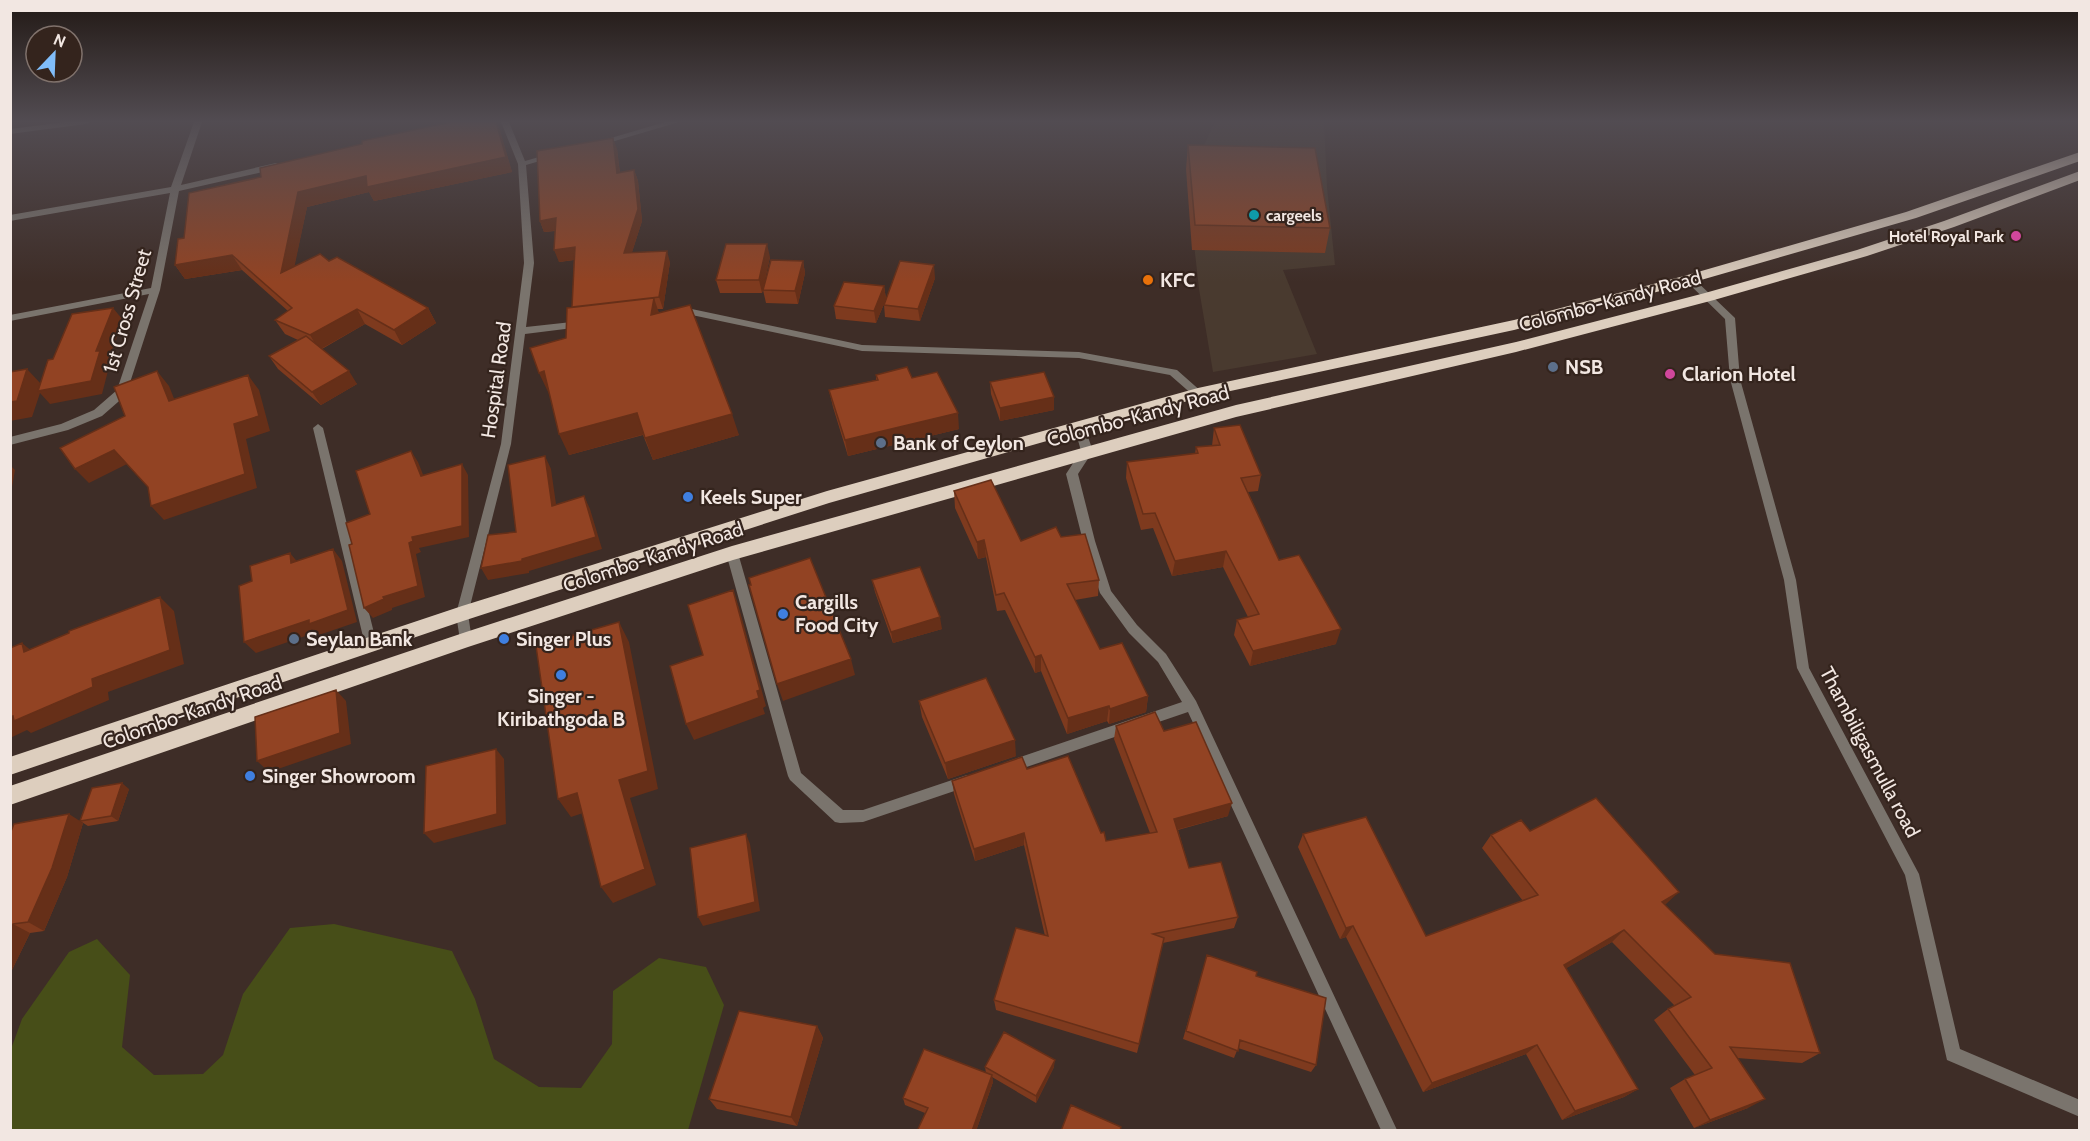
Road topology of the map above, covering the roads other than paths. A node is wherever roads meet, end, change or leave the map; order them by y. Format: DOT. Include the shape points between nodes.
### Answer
graph roads {
  1 [pos="180,175"];
  2 [pos="236,175"];
  3 [pos="523,175"];
  4 [pos="2024,175"];
  5 [pos="2079,175"];
  6 [pos="175,189"];
  7 [pos="10,218"];
  8 [pos="1689,279"];
  9 [pos="155,290"];
  10 [pos="1709,297"];
  11 [pos="664,314"];
  12 [pos="10,318"];
  13 [pos="592,322"];
  14 [pos="521,331"];
  15 [pos="1198,393"];
  16 [pos="1079,426"];
  17 [pos="318,428"];
  18 [pos="10,441"];
  19 [pos="1087,451"];
  20 [pos="732,553"];
  21 [pos="462,614"];
  22 [pos="466,640"];
  23 [pos="371,645"];
  24 [pos="1191,705"];
  25 [pos="10,766"];
  26 [pos="999,770"];
  27 [pos="976,778"];
  28 [pos="10,796"];
  29 [pos="2079,1109"];
  30 [pos="1389,1131"];
  1 -- 6 [label="street, 1st Cross Street"];
  2 -- 6 [label="street"];
  3 -- 14 [label="street, Hospital Road" via="529,263"];
  4 -- 8 [label="highway, Colombo-Kandy Road" via="1911,215"];
  5 -- 10 [label="highway, Colombo-Kandy Road" via="1862,253"];
  6 -- 7 [label="street"];
  6 -- 9 [label="street, 1st Cross Street"];
  8 -- 10 [label="street, Thambiligasmulla road"];
  8 -- 15 [label="highway, Colombo-Kandy Road" via="1514,326"];
  9 -- 12 [label="street"];
  9 -- 18 [label="street, 1st Cross Street" via="122,392 98,413 64,427"];
  10 -- 19 [label="highway, Colombo-Kandy Road" via="1516,347 1236,411"];
  10 -- 29 [label="street, Thambiligasmulla road" via="1730,318 1735,379 1790,580 1803,668 1912,874 1953,1054"];
  11 -- 15 [label="street" via="687,311 862,348 1079,355 1173,372"];
  13 -- 14 [label="street"];
  14 -- 21 [label="street, Hospital Road" via="506,444"];
  15 -- 16 [label="highway, Colombo-Kandy Road"];
  16 -- 19 [label="street"];
  16 -- 21 [label="highway, Colombo-Kandy Road" via="827,497"];
  17 -- 23 [label="street"];
  19 -- 20 [label="highway, Colombo-Kandy Road"];
  19 -- 24 [label="street" via="1072,474 1106,593 1133,629 1162,658"];
  20 -- 22 [label="highway, Colombo-Kandy Road"];
  20 -- 27 [label="street" via="795,776 840,817 863,816"];
  21 -- 22 [label="street, Hospital Road"];
  21 -- 23 [label="highway, Colombo-Kandy Road"];
  22 -- 28 [label="highway, Colombo-Kandy Road"];
  23 -- 25 [label="highway, Colombo-Kandy Road"];
  24 -- 26 [label="street"];
  24 -- 30 [label="street"];
}
